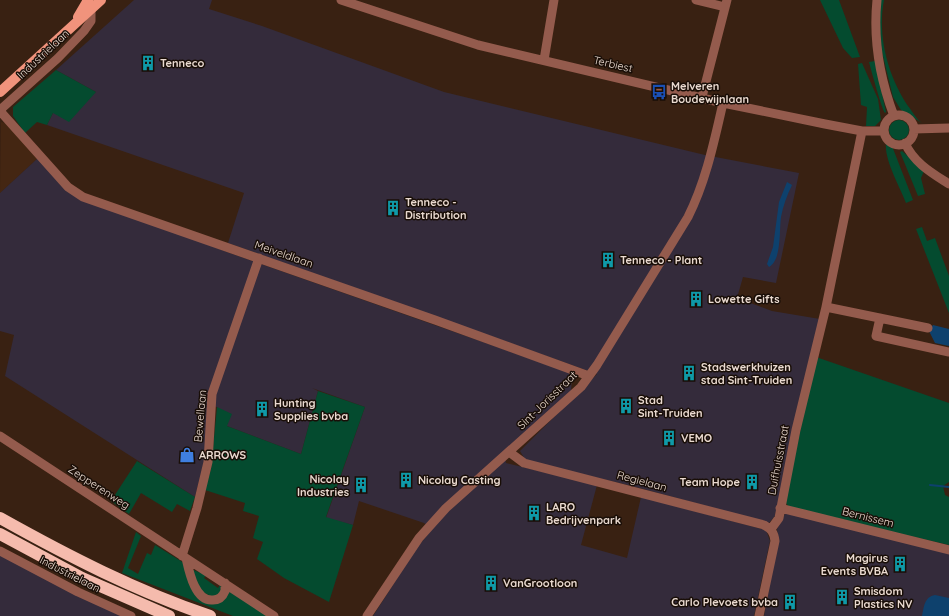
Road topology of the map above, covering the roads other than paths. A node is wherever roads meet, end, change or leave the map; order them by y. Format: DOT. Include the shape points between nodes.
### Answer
graph roads {
  1 [pos="88,0"];
  2 [pos="101,0"];
  3 [pos="341,0"];
  4 [pos="554,0"];
  5 [pos="696,0"];
  6 [pos="877,0"];
  7 [pos="360,3"];
  8 [pos="726,3"];
  9 [pos="91,10"];
  10 [pos="544,60"];
  11 [pos="0,87"];
  12 [pos="0,92"];
  13 [pos="702,97"];
  14 [pos="723,103"];
  15 [pos="0,110"];
  16 [pos="894,116"];
  17 [pos="949,128"];
  18 [pos="914,129"];
  19 [pos="862,131"];
  20 [pos="884,131"];
  21 [pos="905,143"];
  22 [pos="949,184"];
  23 [pos="259,258"];
  24 [pos="826,307"];
  25 [pos="880,318"];
  26 [pos="928,328"];
  27 [pos="949,352"];
  28 [pos="589,376"];
  29 [pos="0,436"];
  30 [pos="509,452"];
  31 [pos="780,508"];
  32 [pos="0,518"];
  33 [pos="771,529"];
  34 [pos="0,534"];
  35 [pos="949,550"];
  36 [pos="0,551"];
  37 [pos="184,557"];
  38 [pos="225,583"];
  39 [pos="131,616"];
  40 [pos="169,616"];
  41 [pos="210,616"];
  42 [pos="274,616"];
  43 [pos="367,616"];
  44 [pos="760,616"];
  1 -- 11 [label="main road" via="74,22"];
  2 -- 9 [label="main road"];
  3 -- 7 [label="street, Terbiest"];
  4 -- 10 [label="street"];
  5 -- 8 [label="street"];
  6 -- 16 [label="street" via="875,27 878,58"];
  7 -- 10 [label="street, Terbiest" via="466,42"];
  8 -- 13 [label="street"];
  9 -- 12 [label="main road"];
  9 -- 15 [label="street, Industrielaan" via="90,21 84,31"];
  10 -- 13 [label="street, Terbiest"];
  13 -- 14 [label="street, Terbiest"];
  14 -- 19 [label="street, Terbiest"];
  14 -- 28 [label="street, Sint-Jorisstraat" via="702,185 688,217"];
  15 -- 23 [label="street, Meiveldlaan" via="74,193"];
  16 -- 18 [label="street" via="907,118"];
  16 -- 20 [label="street" via="886,122"];
  17 -- 18 [label="street"];
  18 -- 21 [label="street" via="910,139"];
  19 -- 20 [label="street, Terbiest"];
  19 -- 24 [label="street, Duifhuisstraat"];
  20 -- 21 [label="street" via="888,140"];
  21 -- 22 [label="street" via="915,159"];
  23 -- 28 [label="street, Meiveldlaan"];
  23 -- 37 [label="street, Bewellaan" via="212,394 208,462"];
  24 -- 25 [label="street"];
  24 -- 31 [label="street, Duifhuisstraat"];
  25 -- 26 [label="street"];
  25 -- 27 [label="street" via="876,336"];
  28 -- 30 [label="street, Sint-Jorisstraat" via="581,388"];
  29 -- 37 [label="street, Zepperenweg"];
  30 -- 33 [label="street, Regielaan" via="524,462 764,525"];
  30 -- 43 [label="street, Sint-Jorisstraat" via="446,508 419,538"];
  31 -- 33 [label="street, Duifhuisstraat" via="779,518"];
  31 -- 35 [label="street, Bernissem"];
  32 -- 41 [label="highway" via="107,575"];
  33 -- 44 [label="street" via="774,541"];
  34 -- 40 [label="highway" via="82,578"];
  36 -- 39 [label="street, Industrielaan" via="72,589"];
  37 -- 38 [label="street, Zepperenweg"];
  37 -- 38 [label="street" via="196,589 205,598 219,598 225,591"];
  38 -- 42 [label="street, Zepperenweg"];
}
